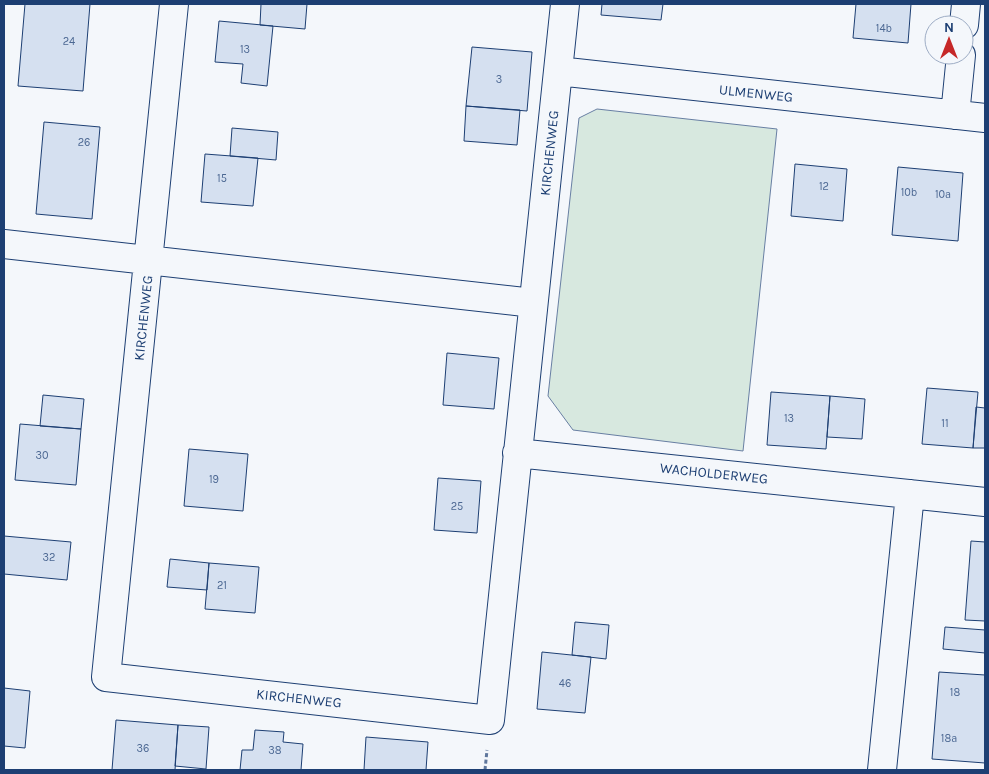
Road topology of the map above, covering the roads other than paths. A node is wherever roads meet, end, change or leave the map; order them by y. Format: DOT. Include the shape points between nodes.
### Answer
graph roads {
  1 [pos="174,4"];
  2 [pos="565,4"];
  3 [pos="960,65"];
  4 [pos="558,71"];
  5 [pos="955,115"];
  6 [pos="985,118"];
  7 [pos="4,244"];
  8 [pos="148,262"];
  9 [pos="533,303"];
  10 [pos="517,453"];
  11 [pos="910,494"];
  12 [pos="985,502"];
  13 [pos="882,770"];
  1 -- 8 [label="street, KIRCHENWEG"];
  2 -- 4 [label="street, KIRCHENWEG"];
  3 -- 5 [label="street"];
  4 -- 5 [label="street, ULMENWEG"];
  4 -- 9 [label="street, KIRCHENWEG"];
  5 -- 6 [label="street, ULMENWEG"];
  7 -- 8 [label="street, KIRCHENWEG"];
  8 -- 9 [label="street, KIRCHENWEG"];
  8 -- 10 [label="street, KIRCHENWEG" via="106,677 490,720"];
  9 -- 10 [label="street, KIRCHENWEG"];
  10 -- 11 [label="street, WACHOLDERWEG"];
  11 -- 12 [label="street, WACHOLDERWEG"];
  11 -- 13 [label="street"];
}
